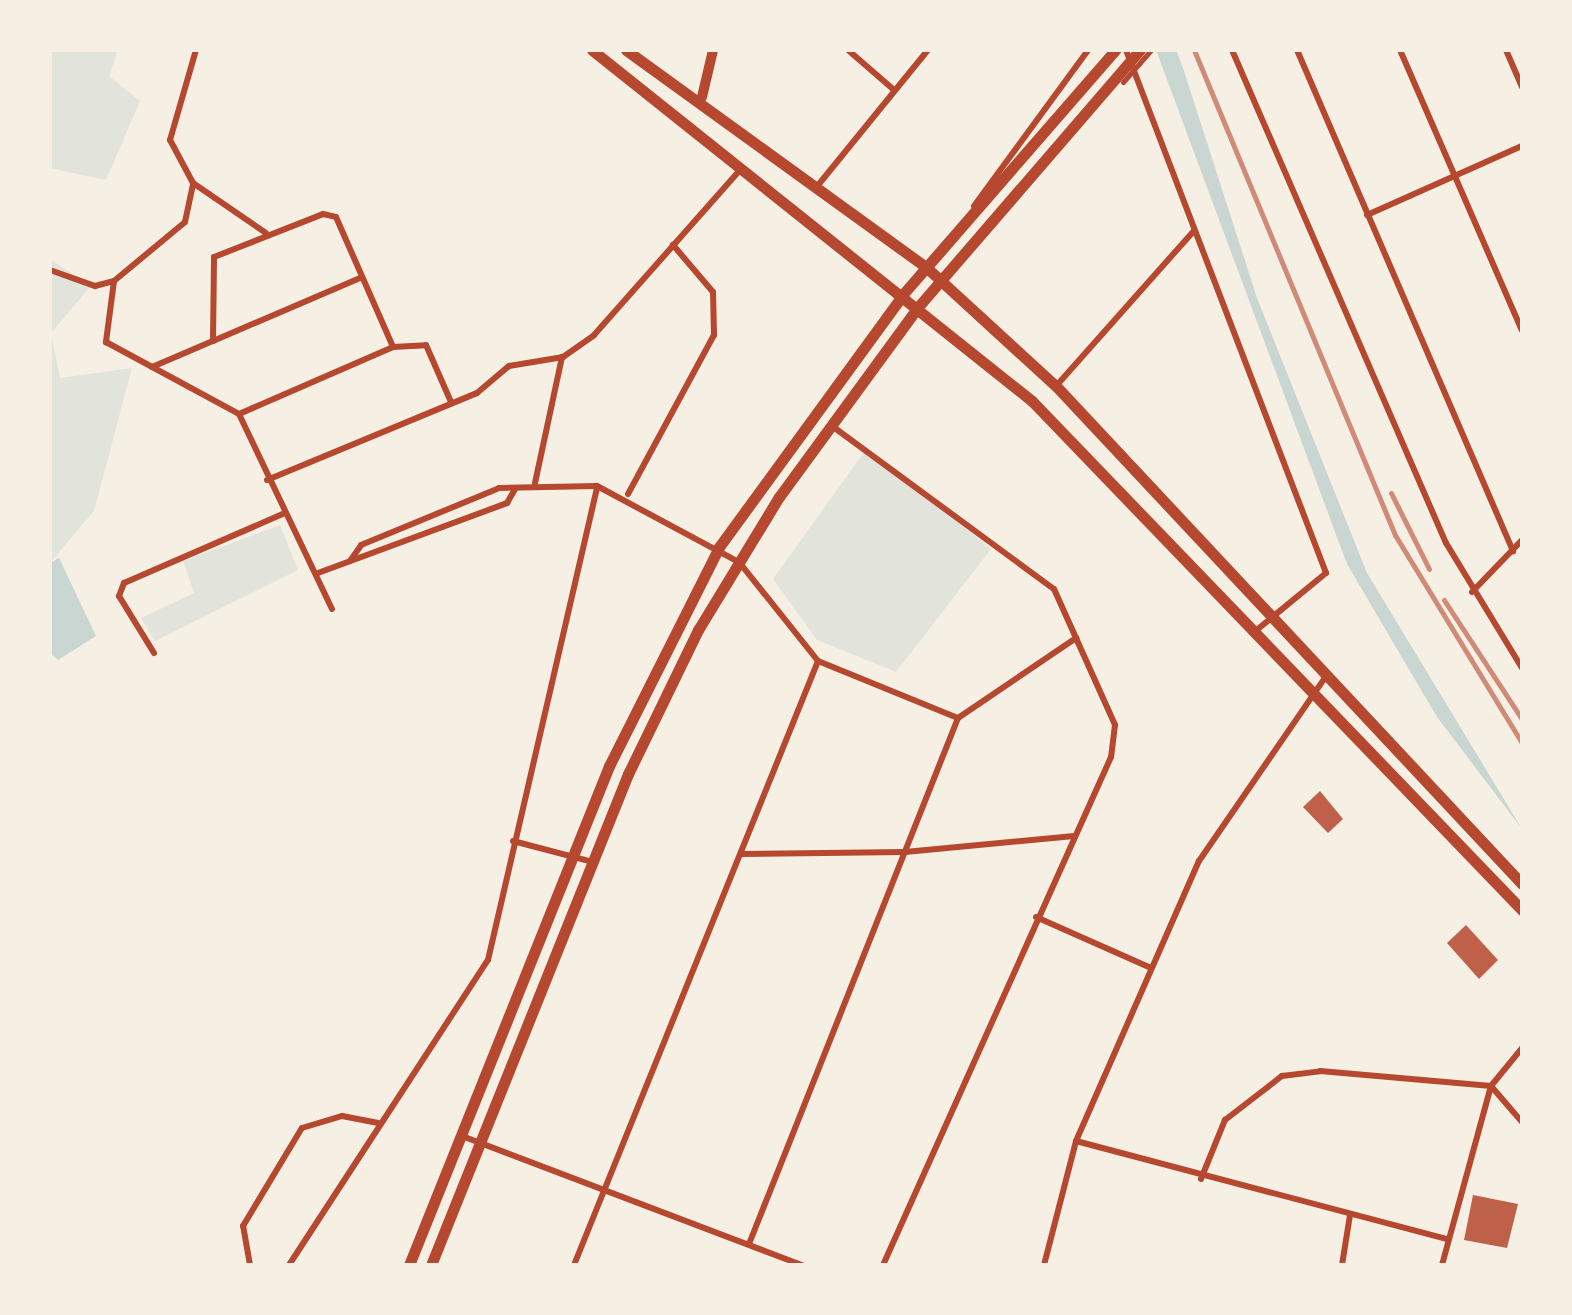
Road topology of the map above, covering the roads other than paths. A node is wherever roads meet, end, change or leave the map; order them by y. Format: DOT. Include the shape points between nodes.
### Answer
graph roads {
  1 [pos="196,50"];
  2 [pos="592,50"];
  3 [pos="626,50"];
  4 [pos="713,50"];
  5 [pos="848,50"];
  6 [pos="928,50"];
  7 [pos="1088,50"];
  8 [pos="1115,50"];
  9 [pos="1126,50"];
  10 [pos="1140,50"];
  11 [pos="1151,50"];
  12 [pos="1232,50"];
  13 [pos="1298,50"];
  14 [pos="1400,50"];
  15 [pos="1506,50"];
  16 [pos="1121,79"];
  17 [pos="1522,87"];
  18 [pos="894,90"];
  19 [pos="702,97"];
  20 [pos="1522,146"];
  21 [pos="744,166"];
  22 [pos="1454,176"];
  23 [pos="193,183"];
  24 [pos="819,184"];
  25 [pos="1367,215"];
  26 [pos="963,230"];
  27 [pos="1194,232"];
  28 [pos="267,233"];
  29 [pos="674,245"];
  30 [pos="927,268"];
  31 [pos="50,270"];
  32 [pos="360,278"];
  33 [pos="941,280"];
  34 [pos="114,281"];
  35 [pos="904,293"];
  36 [pos="918,307"];
  37 [pos="1522,330"];
  38 [pos="213,341"];
  39 [pos="393,347"];
  40 [pos="562,356"];
  41 [pos="152,368"];
  42 [pos="1056,386"];
  43 [pos="451,402"];
  44 [pos="238,414"];
  45 [pos="832,426"];
  46 [pos="267,480"];
  47 [pos="535,483"];
  48 [pos="597,486"];
  49 [pos="515,488"];
  50 [pos="628,494"];
  51 [pos="285,512"];
  52 [pos="1522,540"];
  53 [pos="720,547"];
  54 [pos="1512,551"];
  55 [pos="350,561"];
  56 [pos="739,562"];
  57 [pos="318,573"];
  58 [pos="1472,592"];
  59 [pos="332,609"];
  60 [pos="1273,614"];
  61 [pos="1259,628"];
  62 [pos="1077,638"];
  63 [pos="154,653"];
  64 [pos="1518,654"];
  65 [pos="818,661"];
  66 [pos="1522,668"];
  67 [pos="1326,674"];
  68 [pos="1316,689"];
  69 [pos="958,718"];
  70 [pos="1074,836"];
  71 [pos="514,841"];
  72 [pos="905,852"];
  73 [pos="572,854"];
  74 [pos="741,854"];
  75 [pos="593,862"];
  76 [pos="1522,884"];
  77 [pos="1522,910"];
  78 [pos="1036,917"];
  79 [pos="1149,968"];
  80 [pos="1522,1048"];
  81 [pos="1492,1086"];
  82 [pos="1522,1122"];
  83 [pos="378,1123"];
  84 [pos="460,1136"];
  85 [pos="1076,1141"];
  86 [pos="481,1144"];
  87 [pos="1201,1179"];
  88 [pos="606,1189"];
  89 [pos="1350,1215"];
  90 [pos="1446,1240"];
  91 [pos="750,1244"];
  92 [pos="780,1261"];
  93 [pos="250,1265"];
  94 [pos="289,1265"];
  95 [pos="408,1265"];
  96 [pos="431,1265"];
  97 [pos="574,1265"];
  98 [pos="802,1265"];
  99 [pos="882,1265"];
  100 [pos="1044,1265"];
  101 [pos="1342,1265"];
  102 [pos="1442,1265"];
  1 -- 23 [label="street" via="170,140"];
  2 -- 21 [label="main road"];
  3 -- 19 [label="main road"];
  4 -- 19 [label="main road"];
  5 -- 18 [label="street"];
  6 -- 18 [label="street"];
  7 -- 26 [label="street" via="982,188"];
  8 -- 26 [label="main road"];
  9 -- 27 [label="street"];
  10 -- 16 [label="main road"];
  11 -- 16 [label="street"];
  12 -- 58 [label="street"];
  13 -- 25 [label="street"];
  14 -- 22 [label="street"];
  15 -- 17 [label="street"];
  16 -- 33 [label="main road"];
  18 -- 24 [label="street"];
  19 -- 24 [label="main road"];
  20 -- 22 [label="street"];
  21 -- 29 [label="street"];
  21 -- 35 [label="main road"];
  22 -- 25 [label="street"];
  22 -- 37 [label="street"];
  23 -- 28 [label="street"];
  23 -- 34 [label="street" via="185,222"];
  24 -- 30 [label="main road"];
  25 -- 54 [label="street"];
  26 -- 30 [label="main road"];
  27 -- 42 [label="street"];
  27 -- 60 [label="street" via="1326,572"];
  28 -- 32 [label="street" via="336,217"];
  28 -- 38 [label="street" via="214,257"];
  29 -- 40 [label="street"];
  29 -- 50 [label="street" via="714,292 714,335"];
  30 -- 33 [label="main road"];
  30 -- 35 [label="main road"];
  31 -- 34 [label="street" via="95,286"];
  32 -- 38 [label="street"];
  32 -- 39 [label="street"];
  33 -- 36 [label="main road"];
  33 -- 42 [label="main road"];
  34 -- 41 [label="street" via="106,342"];
  35 -- 36 [label="main road"];
  35 -- 53 [label="main road"];
  36 -- 45 [label="main road"];
  36 -- 61 [label="main road" via="1032,401"];
  38 -- 41 [label="street"];
  39 -- 43 [label="street" via="426,344"];
  39 -- 44 [label="street"];
  40 -- 43 [label="street" via="509,366"];
  40 -- 47 [label="street"];
  41 -- 44 [label="street"];
  42 -- 60 [label="main road"];
  43 -- 46 [label="street"];
  44 -- 46 [label="street"];
  45 -- 56 [label="main road"];
  45 -- 62 [label="street" via="1054,589"];
  46 -- 51 [label="street"];
  47 -- 48 [label="street"];
  47 -- 49 [label="street"];
  48 -- 50 [label="street"];
  48 -- 71 [label="street"];
  49 -- 55 [label="street" via="361,545"];
  49 -- 55 [label="street" via="507,503"];
  50 -- 53 [label="street"];
  51 -- 57 [label="street"];
  51 -- 63 [label="street" via="124,582 119,596"];
  52 -- 54 [label="street"];
  53 -- 56 [label="street"];
  53 -- 73 [label="main road"];
  54 -- 58 [label="street"];
  55 -- 57 [label="street"];
  56 -- 65 [label="street"];
  56 -- 75 [label="main road" via="662,700"];
  57 -- 59 [label="street"];
  58 -- 64 [label="street"];
  60 -- 61 [label="street"];
  60 -- 67 [label="main road"];
  61 -- 68 [label="main road"];
  62 -- 69 [label="street"];
  62 -- 70 [label="street" via="1114,725 1110,757"];
  64 -- 66 [label="street"];
  65 -- 69 [label="street"];
  65 -- 74 [label="street"];
  67 -- 68 [label="street"];
  67 -- 76 [label="main road"];
  68 -- 77 [label="main road"];
  68 -- 79 [label="street" via="1222,821"];
  69 -- 72 [label="street"];
  70 -- 72 [label="street"];
  70 -- 78 [label="street"];
  71 -- 73 [label="street"];
  71 -- 83 [label="street" via="488,960"];
  72 -- 74 [label="street"];
  72 -- 91 [label="street"];
  73 -- 75 [label="street"];
  73 -- 84 [label="main road"];
  74 -- 88 [label="street"];
  75 -- 86 [label="main road"];
  78 -- 79 [label="street"];
  78 -- 99 [label="street"];
  79 -- 85 [label="street"];
  80 -- 81 [label="street"];
  81 -- 82 [label="street"];
  81 -- 87 [label="street" via="1320,1070 1282,1076 1224,1120"];
  81 -- 90 [label="street"];
  83 -- 93 [label="street" via="342,1116 302,1128 243,1226"];
  83 -- 94 [label="street"];
  84 -- 86 [label="street"];
  84 -- 95 [label="main road"];
  85 -- 87 [label="street"];
  85 -- 100 [label="street"];
  86 -- 88 [label="street"];
  86 -- 96 [label="main road"];
  87 -- 89 [label="street"];
  88 -- 91 [label="street"];
  88 -- 97 [label="street"];
  89 -- 90 [label="street"];
  89 -- 101 [label="street"];
  90 -- 102 [label="street"];
  91 -- 92 [label="street"];
  92 -- 98 [label="street"];
}
